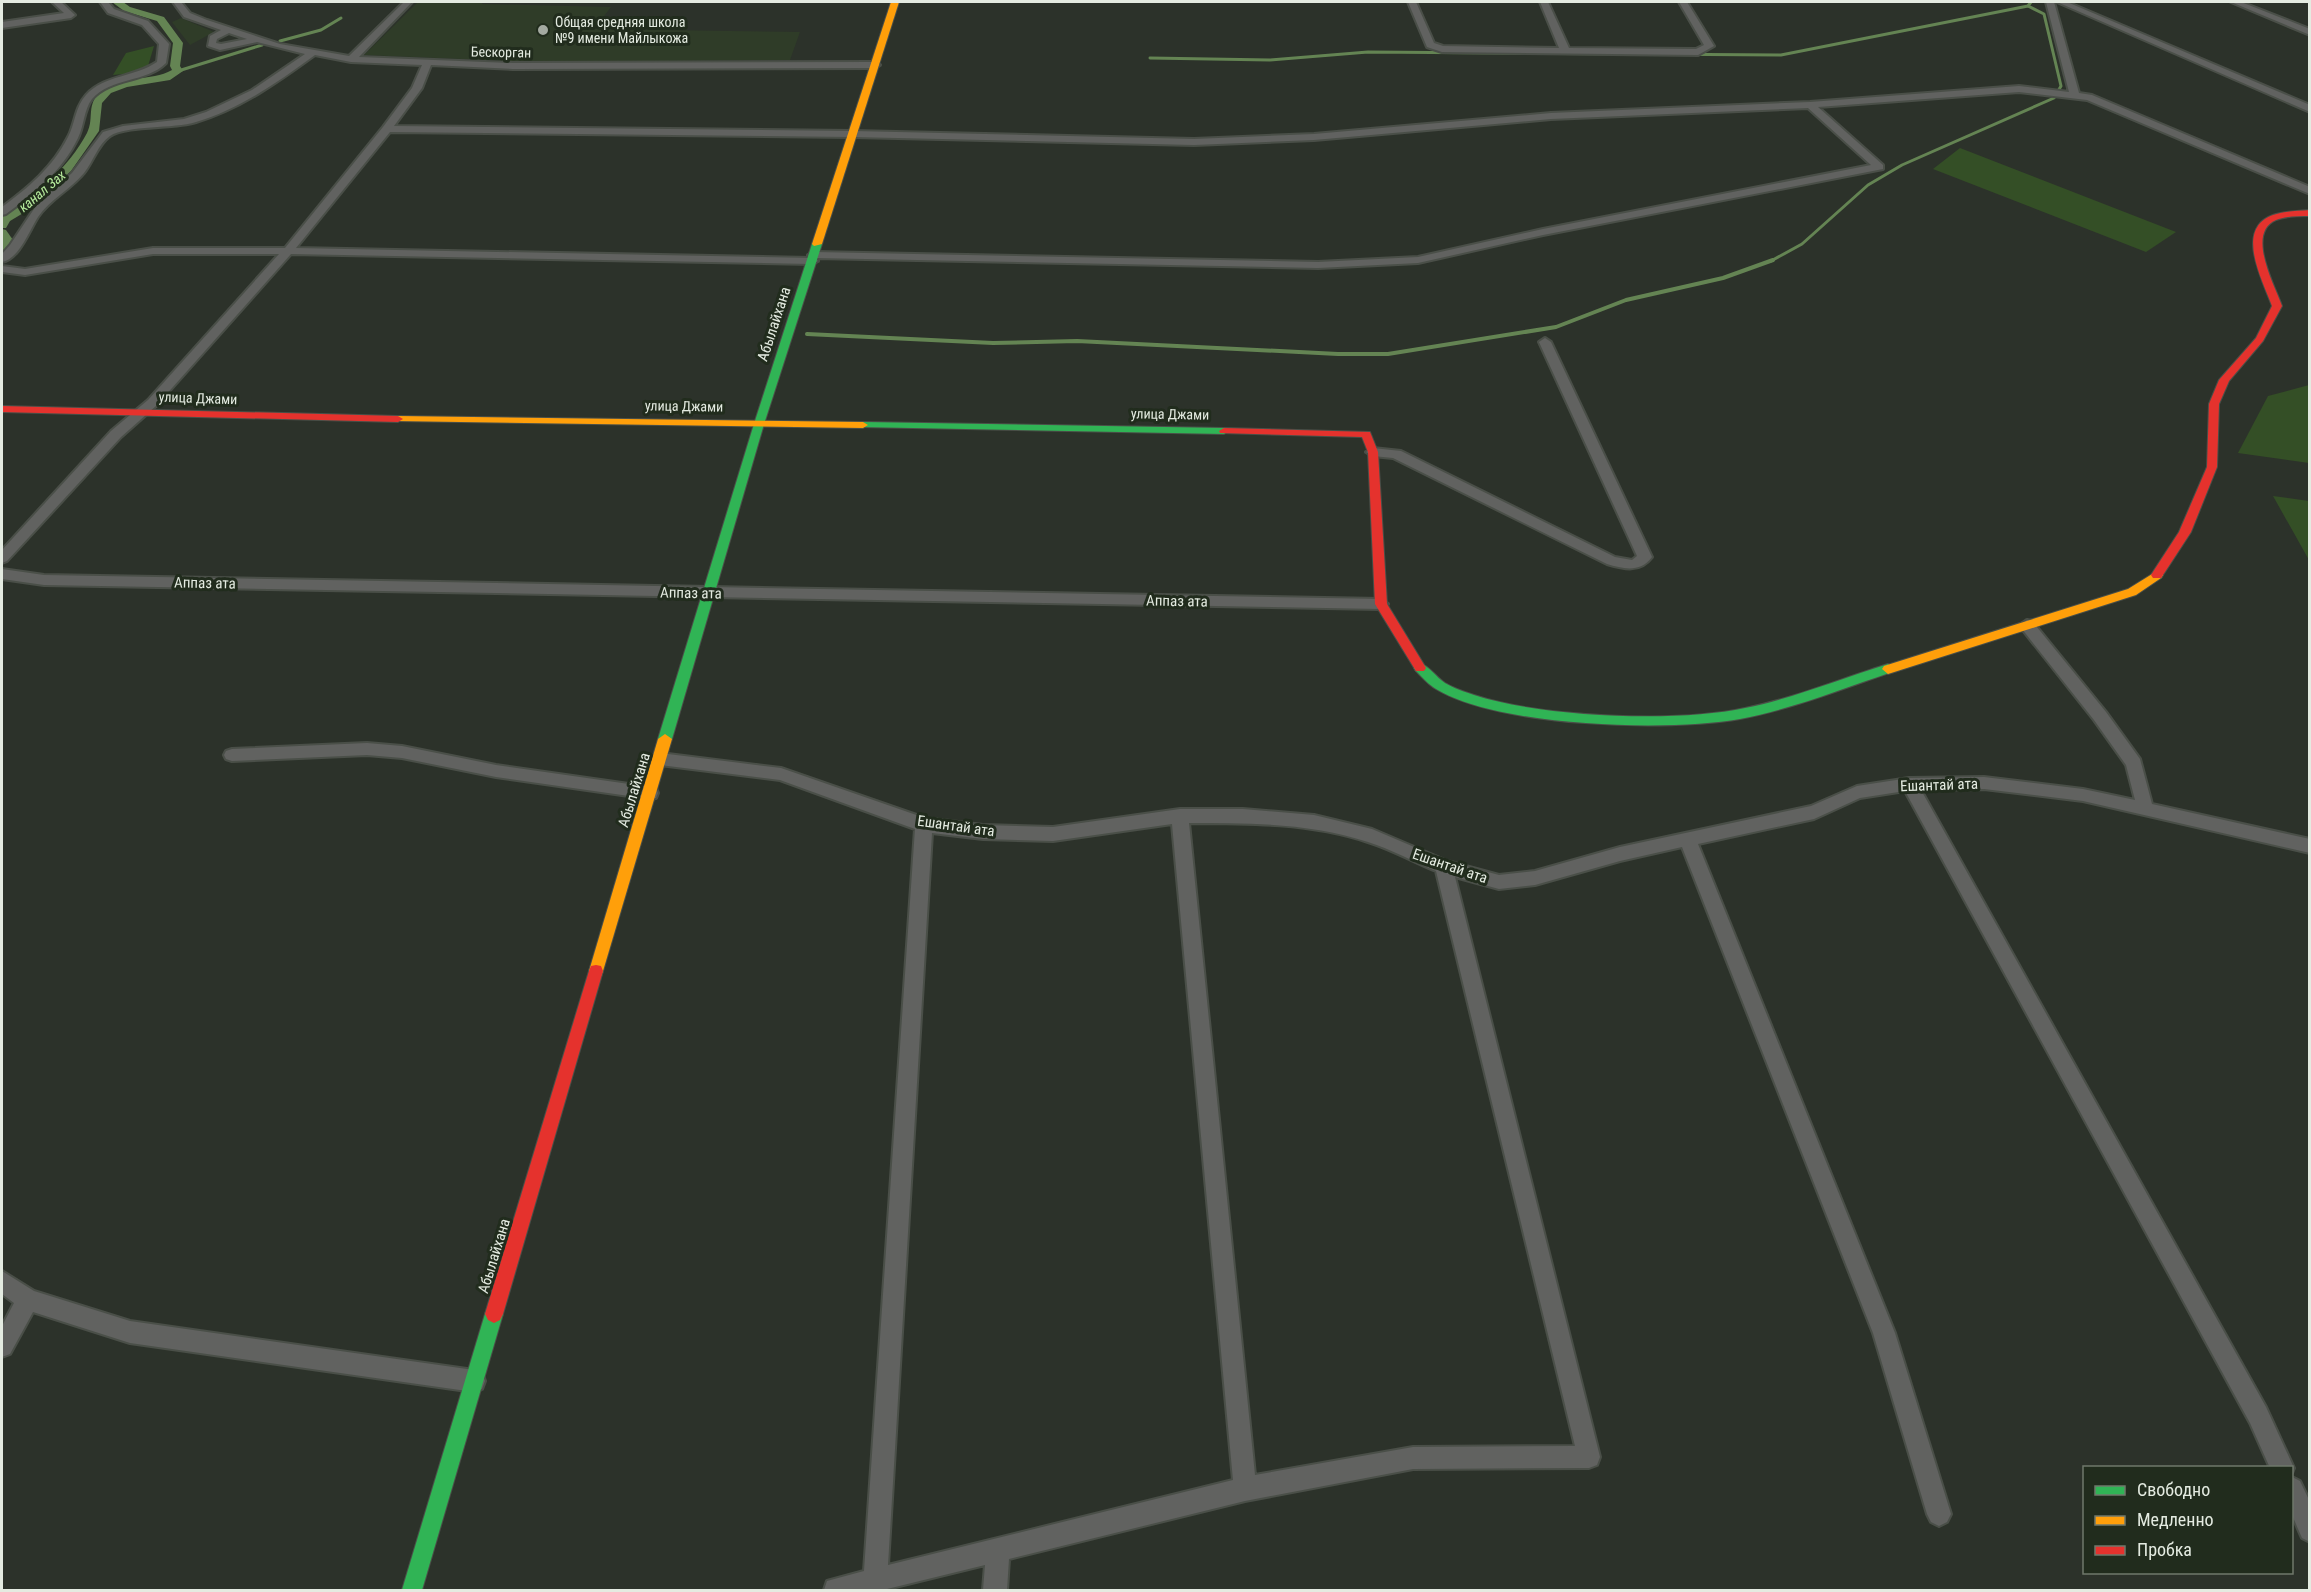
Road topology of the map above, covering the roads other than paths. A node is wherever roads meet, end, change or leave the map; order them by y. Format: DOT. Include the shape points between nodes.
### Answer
graph roads {
  1 [pos="56,2"];
  2 [pos="104,2"];
  3 [pos="408,2"];
  4 [pos="895,2"];
  5 [pos="1412,2"];
  6 [pos="1544,2"];
  7 [pos="1683,2"];
  8 [pos="2050,2"];
  9 [pos="2061,2"];
  10 [pos="2235,2"];
  11 [pos="181,3"];
  12 [pos="2,25"];
  13 [pos="228,30"];
  14 [pos="2310,32"];
  15 [pos="257,39"];
  16 [pos="1565,50"];
  17 [pos="312,53"];
  18 [pos="351,59"];
  19 [pos="427,64"];
  20 [pos="875,66"];
  21 [pos="2075,96"];
  22 [pos="1810,105"];
  23 [pos="2310,109"];
  24 [pos="387,129"];
  25 [pos="853,134"];
  26 [pos="2310,191"];
  27 [pos="2,212"];
  28 [pos="2310,213"];
  29 [pos="288,251"];
  30 [pos="813,258"];
  31 [pos="2,259"];
  32 [pos="2,269"];
  33 [pos="1545,342"];
  34 [pos="2,409"];
  35 [pos="141,412"];
  36 [pos="759,424"];
  37 [pos="1372,452"];
  38 [pos="2,558"];
  39 [pos="2,574"];
  40 [pos="709,593"];
  41 [pos="1381,604"];
  42 [pos="2027,625"];
  43 [pos="232,755"];
  44 [pos="660,759"];
  45 [pos="1909,784"];
  46 [pos="650,793"];
  47 [pos="2145,808"];
  48 [pos="1180,816"];
  49 [pos="924,825"];
  50 [pos="1688,840"];
  51 [pos="2310,846"];
  52 [pos="1444,867"];
  53 [pos="2,1282"];
  54 [pos="28,1300"];
  55 [pos="2,1346"];
  56 [pos="474,1381"];
  57 [pos="2282,1466"];
  58 [pos="1245,1489"];
  59 [pos="2293,1491"];
  60 [pos="1939,1514"];
  61 [pos="2310,1530"];
  62 [pos="998,1550"];
  63 [pos="875,1581"];
  64 [pos="412,1590"];
  65 [pos="836,1590"];
  66 [pos="995,1590"];
  1 -- 12 [label="street" via="71,15"];
  2 -- 27 [label="street" via="111,11 145,23 164,44 161,63 152,71 112,81 86,99 74,136 57,162 40,183"];
  3 -- 18 [label="street"];
  4 -- 20 [label="street, Абылайхана"];
  5 -- 16 [label="street" via="1430,45 1436,47"];
  6 -- 16 [label="street"];
  7 -- 16 [label="street" via="1709,46 1698,52"];
  8 -- 21 [label="street"];
  9 -- 23 [label="street"];
  10 -- 14 [label="street"];
  11 -- 13 [label="street, Бескорган" via="187,15"];
  13 -- 15 [label="street, Бескорган"];
  13 -- 15 [label="street" via="213,38 211,44 220,47"];
  15 -- 17 [label="street, Бескорган"];
  17 -- 18 [label="street, Бескорган"];
  17 -- 31 [label="street" via="274,82 226,108 163,127 122,128 109,133 81,170 42,205 13,251"];
  18 -- 19 [label="street, Бескорган"];
  19 -- 20 [label="street, Бескорган"];
  19 -- 24 [label="street" via="417,88"];
  20 -- 25 [label="street, Абылайхана"];
  21 -- 22 [label="street" via="2019,89"];
  21 -- 26 [label="street" via="2089,97"];
  22 -- 25 [label="street" via="1584,114 1250,141"];
  22 -- 30 [label="street" via="1879,166 1418,260 1318,265"];
  24 -- 25 [label="street"];
  24 -- 29 [label="street"];
  25 -- 30 [label="street, Абылайхана"];
  28 -- 42 [label="street" via="2269,218 2259,226 2254,240 2277,306 2260,339 2224,380 2214,404 2212,467 2185,532 2157,575 2132,591"];
  29 -- 30 [label="street"];
  29 -- 32 [label="street" via="153,251 25,272"];
  29 -- 35 [label="street"];
  30 -- 36 [label="street, Абылайхана"];
  33 -- 37 [label="street" via="1645,557 1635,565 1612,561 1396,454"];
  34 -- 35 [label="street, улица Джами"];
  35 -- 36 [label="street, улица Джами"];
  35 -- 38 [label="street"];
  36 -- 37 [label="street, улица Джами" via="1366,434"];
  36 -- 40 [label="street, Абылайхана"];
  37 -- 41 [label="street"];
  39 -- 40 [label="street, Аппаз ата" via="44,580"];
  40 -- 41 [label="street, Аппаз ата"];
  40 -- 44 [label="street, Абылайхана"];
  41 -- 42 [label="street" via="1423,673 1449,692 1491,705 1599,719 1722,717 1788,701"];
  42 -- 47 [label="street" via="2134,763"];
  43 -- 46 [label="street" via="367,749 402,752 496,771"];
  44 -- 46 [label="street, Абылайхана"];
  44 -- 49 [label="street, Ешантай ата" via="782,774"];
  45 -- 47 [label="street, Ешантай ата" via="1984,783 2083,795"];
  45 -- 50 [label="street, Ешантай ата" via="1857,792 1814,812"];
  45 -- 57 [label="street" via="2258,1415"];
  46 -- 56 [label="street, Абылайхана"];
  47 -- 51 [label="street, Ешантай ата"];
  48 -- 49 [label="street, Ешантай ата" via="1053,834"];
  48 -- 52 [label="street, Ешантай ата" via="1314,822 1372,836"];
  48 -- 58 [label="street"];
  49 -- 63 [label="street"];
  50 -- 52 [label="street, Ешантай ата" via="1535,878 1499,882"];
  50 -- 60 [label="street" via="1884,1333"];
  52 -- 58 [label="street" via="1588,1457 1413,1458"];
  53 -- 54 [label="street"];
  54 -- 55 [label="street"];
  54 -- 56 [label="street" via="130,1332"];
  56 -- 64 [label="street, Абылайхана"];
  58 -- 62 [label="street"];
  59 -- 61 [label="street"];
  62 -- 63 [label="street"];
  62 -- 66 [label="street"];
  63 -- 65 [label="street"];
}
